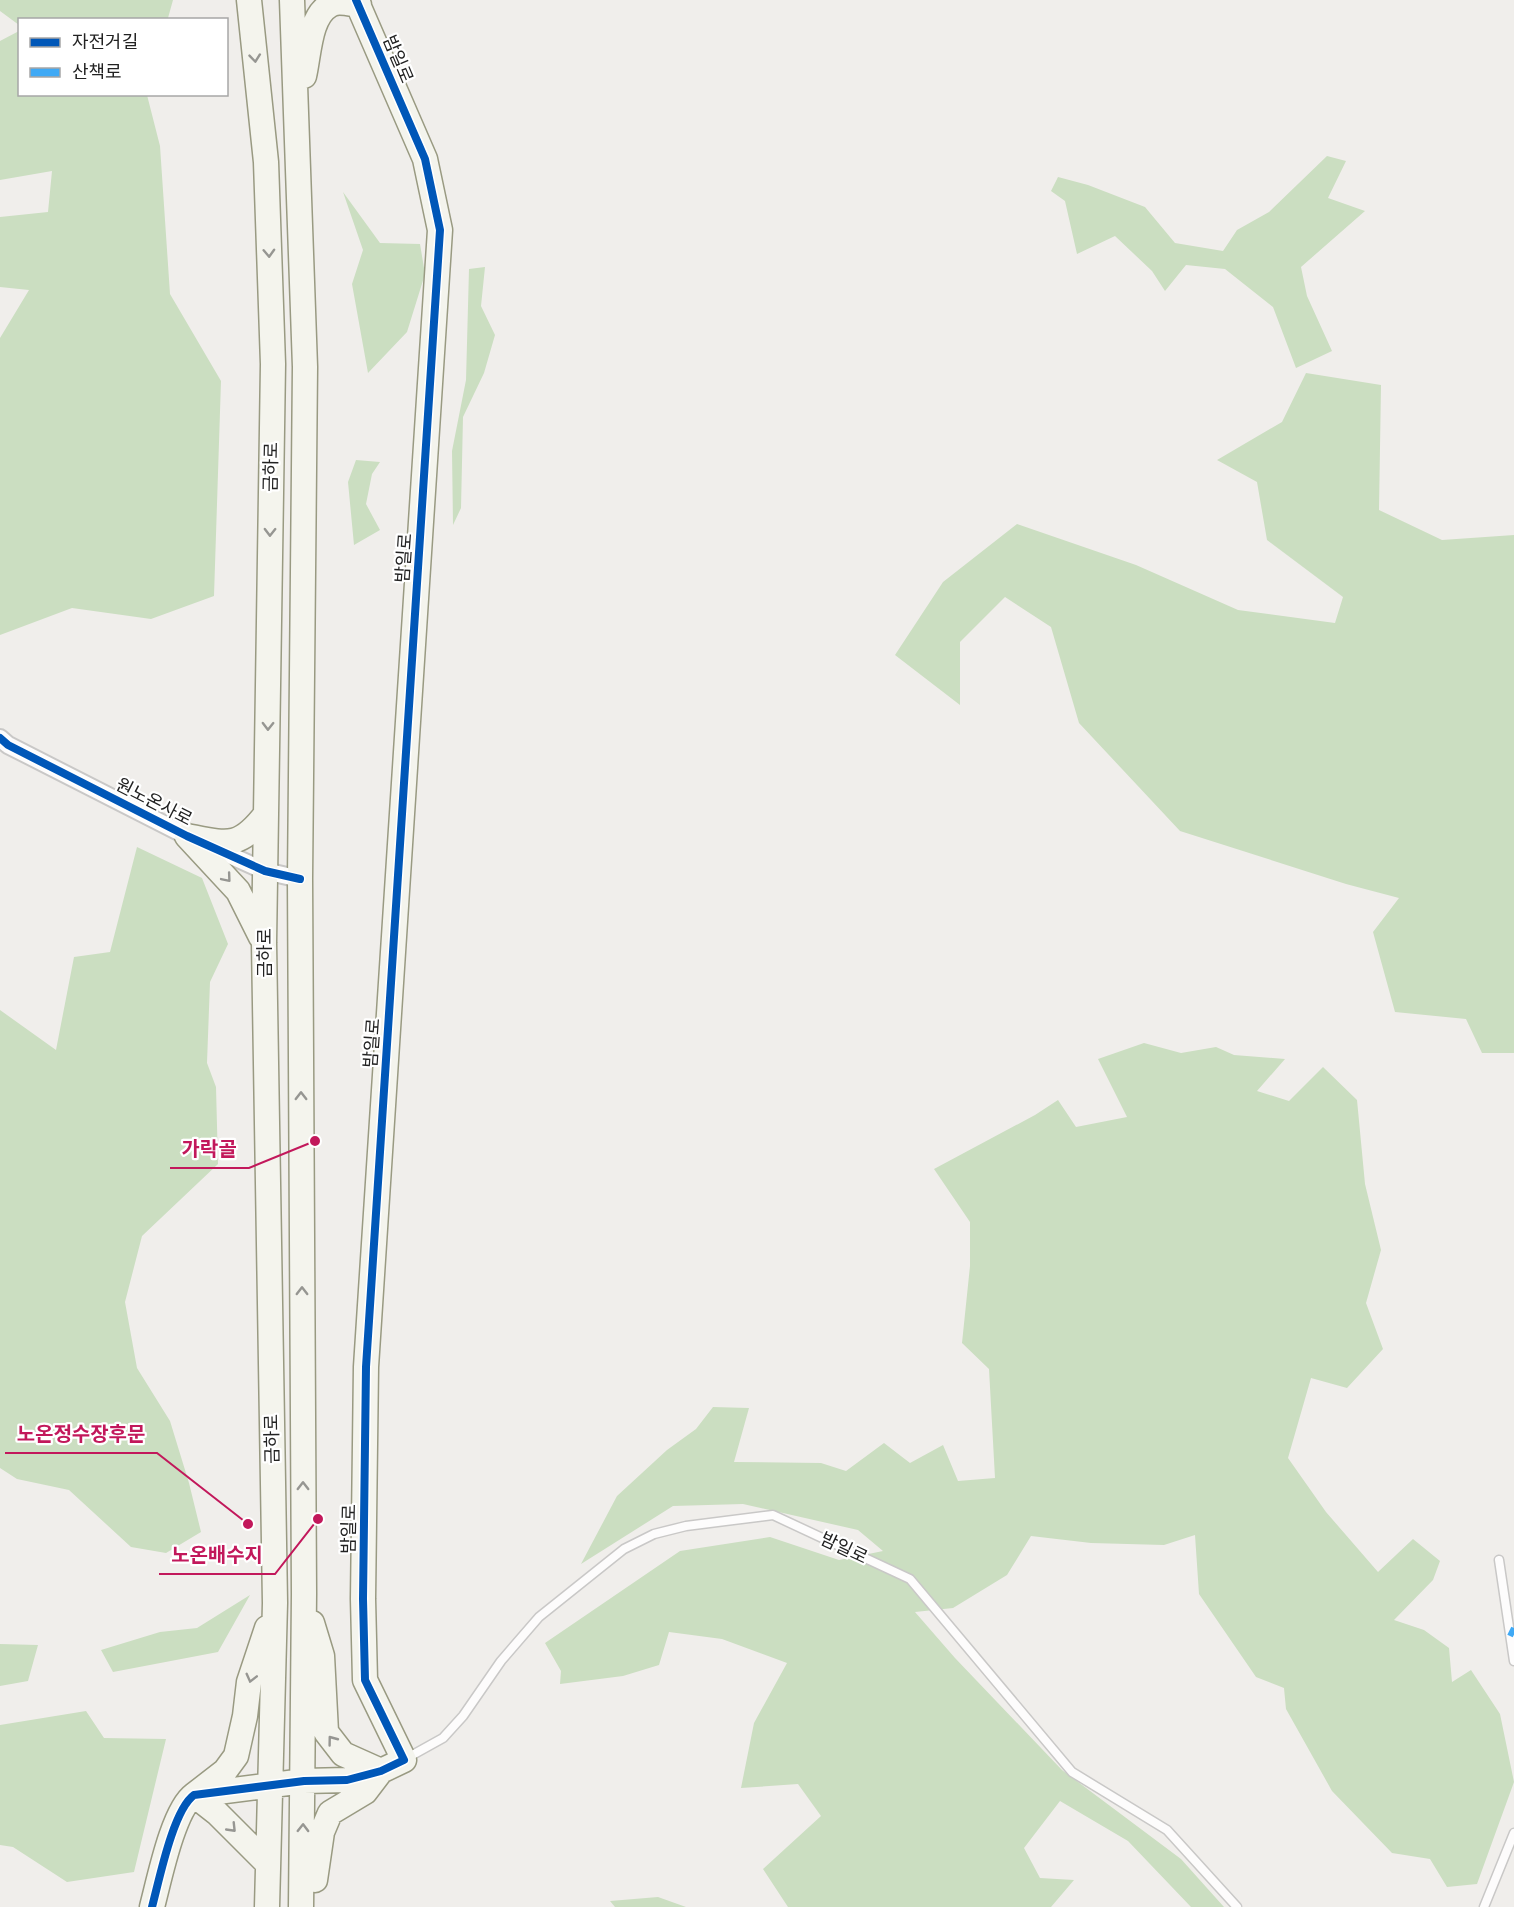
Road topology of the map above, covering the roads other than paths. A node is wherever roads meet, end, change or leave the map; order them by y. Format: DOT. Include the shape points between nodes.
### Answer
graph roads {
  1 [pos="249,0"];
  2 [pos="292,0"];
  3 [pos="357,2"];
  4 [pos="297,108"];
  5 [pos="0,738"];
  6 [pos="266,814"];
  7 [pos="187,836"];
  8 [pos="266,871"];
  9 [pos="300,879"];
  10 [pos="264,943"];
  11 [pos="1499,1560"];
  12 [pos="304,1594"];
  13 [pos="275,1603"];
  14 [pos="1514,1661"];
  15 [pos="404,1760"];
  16 [pos="381,1771"];
  17 [pos="304,1782"];
  18 [pos="271,1785"];
  19 [pos="194,1795"];
  20 [pos="1514,1833"];
  21 [pos="267,1863"];
  22 [pos="152,1907"];
  23 [pos="267,1907"];
  24 [pos="301,1907"];
  25 [pos="309,1907"];
  26 [pos="1237,1907"];
  27 [pos="1484,1907"];
  1 -- 6 [label="main road, 금하로, one-way" via="266,162 273,364"];
  2 -- 4 [label="main road, 금하로"];
  3 -- 4 [label="main road" via="330,5 314,24"];
  3 -- 15 [label="main road, 밤일로" via="425,159 440,230 366,1367 365,1680"];
  4 -- 9 [label="main road, 금하로" via="305,367"];
  5 -- 7 [label="street, 원노온사로"];
  6 -- 7 [label="main road" via="242,840 218,842"];
  6 -- 8 [label="main road, 금하로"];
  7 -- 8 [label="street, 원노온사로"];
  7 -- 10 [label="main road, one-way" via="245,901"];
  8 -- 9 [label="street, 원노온사로"];
  8 -- 10 [label="main road, 금하로"];
  12 -- 9 [label="main road, 금하로, one-way"];
  10 -- 13 [label="main road, 금하로"];
  11 -- 14 [label="lane"];
  16 -- 12 [label="main road, one-way" via="343,1754 326,1732 322,1656"];
  12 -- 17 [label="main road, 금하로"];
  13 -- 18 [label="main road, 금하로"];
  13 -- 19 [label="main road, one-way" via="249,1682 236,1756 225,1771"];
  15 -- 16 [label="main road, 밤일로"];
  15 -- 26 [label="lane, 밤일로" via="443,1738 539,1617 624,1549 654,1533 773,1515 910,1579 1072,1772 1167,1830"];
  16 -- 17 [label="main road, 밤일로" via="347,1780"];
  16 -- 25 [label="main road" via="365,1792 338,1806 324,1823"];
  17 -- 18 [label="main road, 밤일로"];
  24 -- 17 [label="main road, 금하로, one-way"];
  18 -- 19 [label="main road, 밤일로"];
  18 -- 21 [label="main road, 금하로"];
  19 -- 21 [label="main road, one-way"];
  19 -- 22 [label="main road" via="185,1804 169,1844"];
  20 -- 27 [label="lane"];
  21 -- 23 [label="main road, 금하로"];
}
